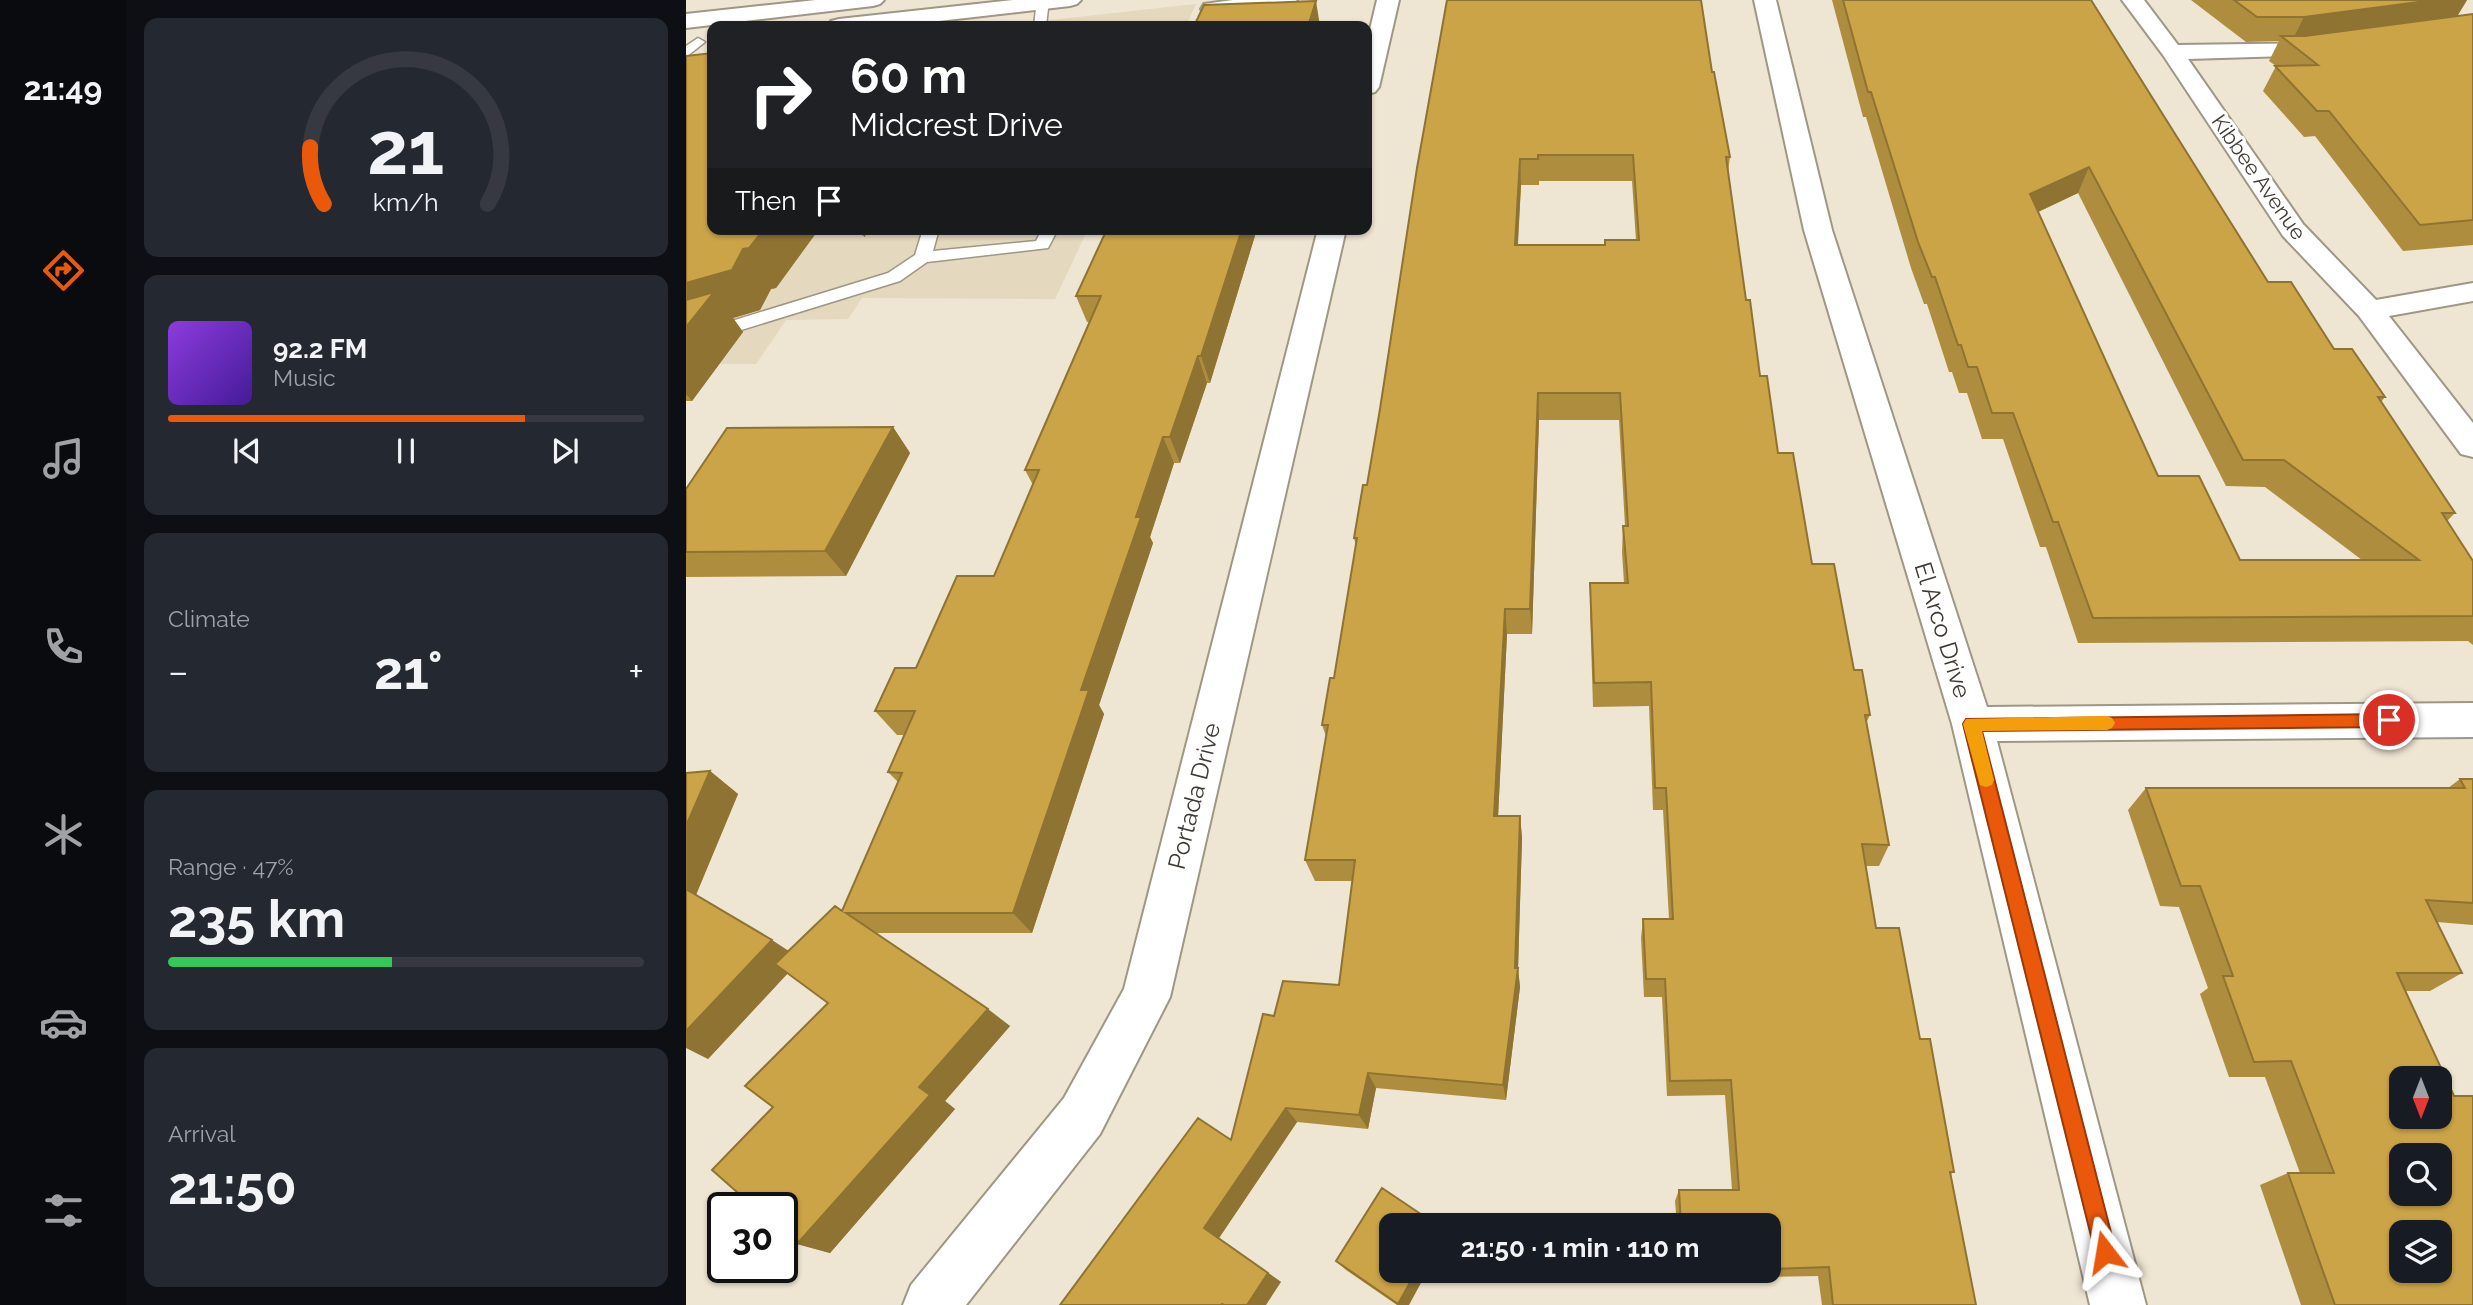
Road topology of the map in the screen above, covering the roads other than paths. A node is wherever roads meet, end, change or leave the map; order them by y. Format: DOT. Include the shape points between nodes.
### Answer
graph roads {
  1 [pos="873,0"];
  2 [pos="1070,0"];
  3 [pos="1286,0"];
  4 [pos="1388,0"];
  5 [pos="1765,0"];
  6 [pos="2133,0"];
  7 [pos="1042,2"];
  8 [pos="774,6"];
  9 [pos="1205,9"];
  10 [pos="686,21"];
  11 [pos="895,21"];
  12 [pos="1040,21"];
  13 [pos="2344,46"];
  14 [pos="2172,52"];
  15 [pos="1372,66"];
  16 [pos="929,235"];
  17 [pos="1047,235"];
  18 [pos="1331,235"];
  19 [pos="923,257"];
  20 [pos="2473,292"];
  21 [pos="2369,310"];
  22 [pos="686,341"];
  23 [pos="2473,446"];
  24 [pos="2473,720"];
  25 [pos="1972,724"];
  26 [pos="931,1305"];
  27 [pos="2118,1305"];
  1 -- 8 [label="street"];
  2 -- 7 [label="street"];
  3 -- 9 [label="street"];
  4 -- 15 [label="street"];
  5 -- 25 [label="street, El Arco Drive" via="1818,230"];
  6 -- 14 [label="street, Kibbee Avenue"];
  7 -- 11 [label="street"];
  7 -- 12 [label="lane"];
  8 -- 10 [label="street"];
  13 -- 14 [label="street"];
  14 -- 21 [label="street, Kibbee Avenue" via="2293,230"];
  16 -- 19 [label="lane"];
  17 -- 19 [label="lane" via="1042,245"];
  18 -- 26 [label="street, Portada Drive" via="1146,997 1082,1115"];
  19 -- 22 [label="lane" via="894,277"];
  20 -- 21 [label="street"];
  21 -- 23 [label="street, Kibbee Avenue"];
  24 -- 25 [label="street"];
  25 -- 27 [label="street, El Arco Drive"];
}
